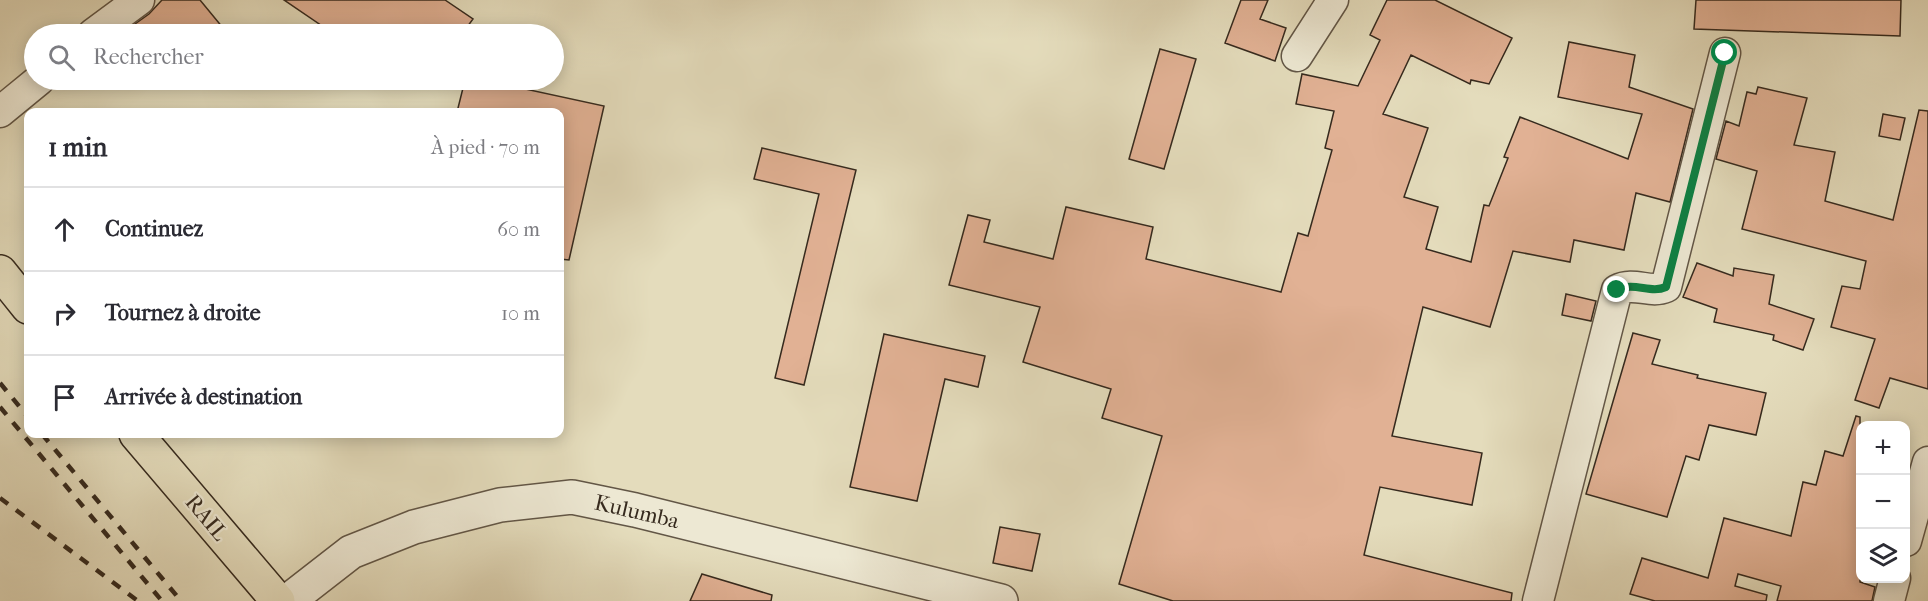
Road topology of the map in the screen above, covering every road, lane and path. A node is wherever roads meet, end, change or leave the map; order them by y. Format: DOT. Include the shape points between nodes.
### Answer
graph roads {
  1 [pos="139,0"];
  2 [pos="1333,0"];
  3 [pos="107,24"];
  4 [pos="1725,53"];
  5 [pos="1297,56"];
  6 [pos="27,90"];
  7 [pos="0,112"];
  8 [pos="0,272"];
  9 [pos="24,302"];
  10 [pos="139,438"];
  11 [pos="1928,462"];
  12 [pos="1908,529"];
  13 [pos="1894,583"];
  14 [pos="278,601"];
  15 [pos="288,601"];
  16 [pos="1001,601"];
  17 [pos="1538,601"];
  18 [pos="1889,601"];
  1 -- 3 [label="street"];
  2 -- 5 [label="street"];
  4 -- 17 [label="street" via="1666,287 1659,290 1627,285 1617,290 1612,302"];
  6 -- 7 [label="street"];
  8 -- 9 [label="main road"];
  10 -- 14 [label="main road, RAIL"];
  11 -- 12 [label="street"];
  13 -- 18 [label="street"];
  15 -- 16 [label="street, Kulumba" via="351,552 414,527 500,505 572,497"];
}
